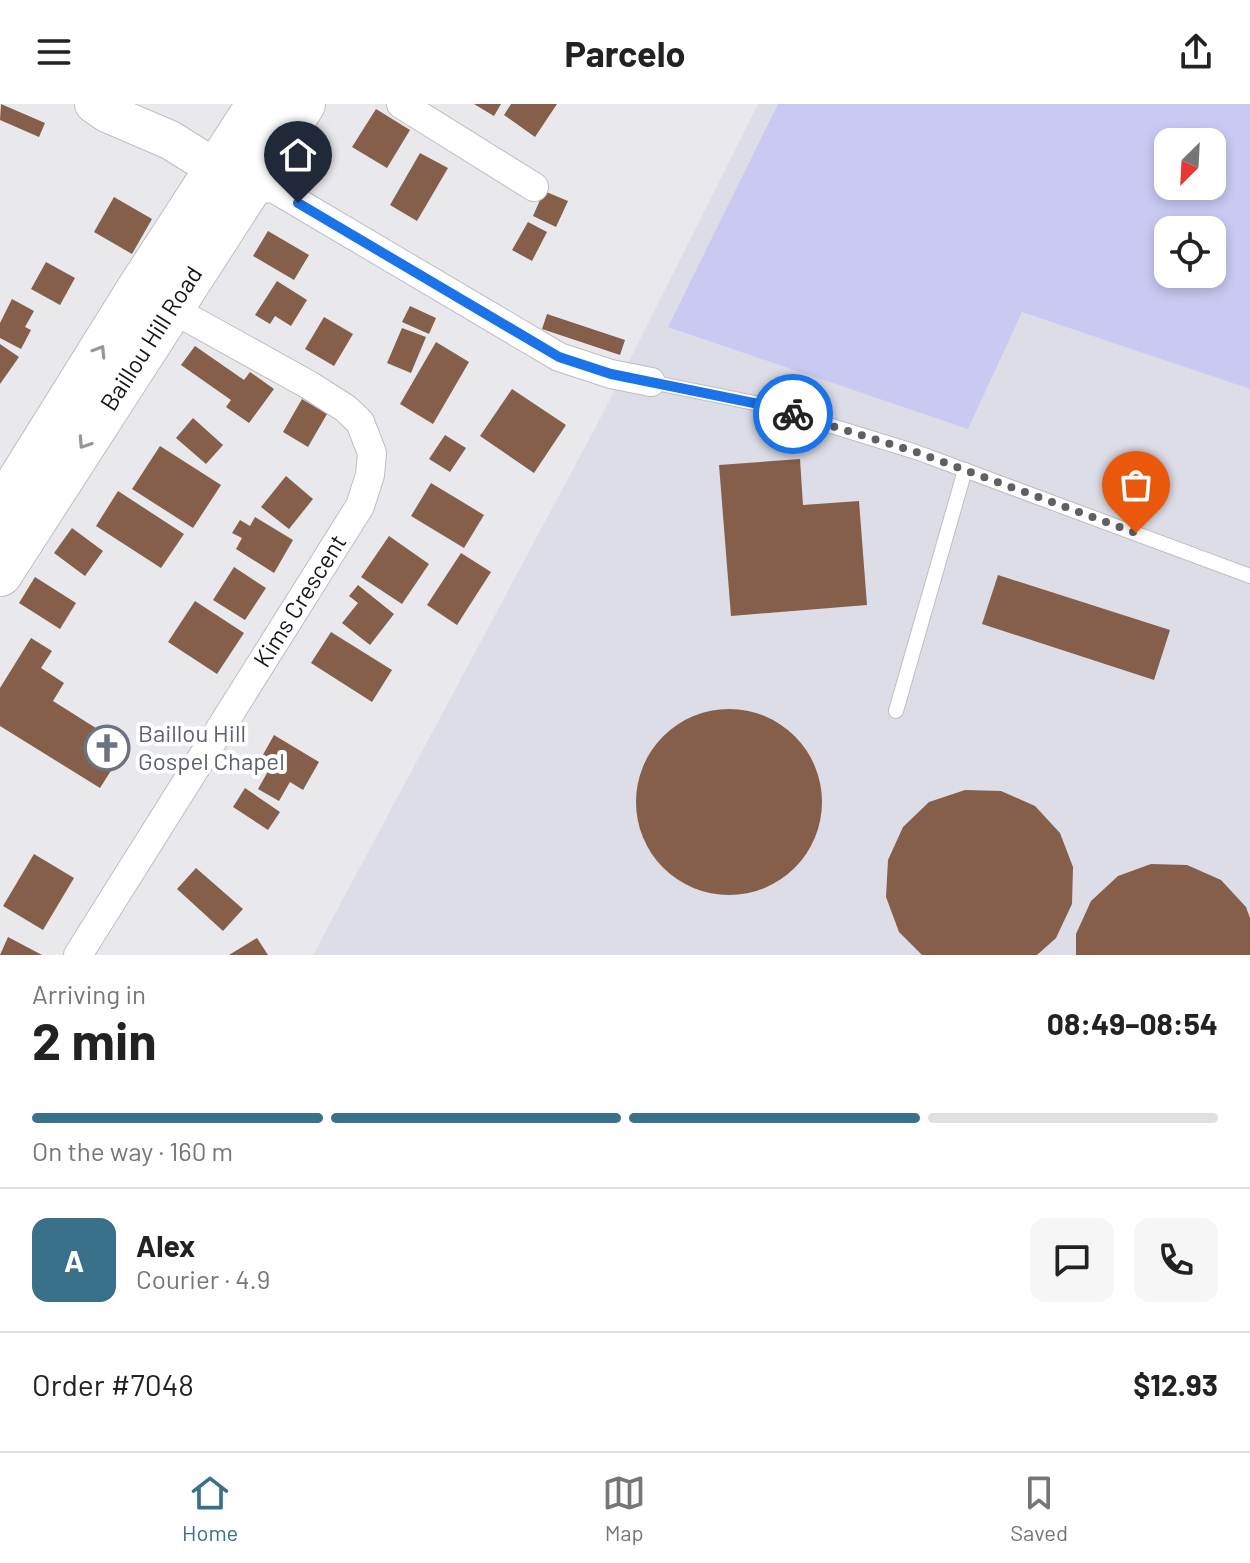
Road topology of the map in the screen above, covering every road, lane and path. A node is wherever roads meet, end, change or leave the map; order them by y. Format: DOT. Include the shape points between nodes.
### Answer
graph roads {
  1 [pos="94,104"];
  2 [pos="142,104"];
  3 [pos="259,104"];
  4 [pos="303,104"];
  5 [pos="401,104"];
  6 [pos="247,172"];
  7 [pos="534,187"];
  8 [pos="172,309"];
  9 [pos="651,382"];
  10 [pos="965,470"];
  11 [pos="0,512"];
  12 [pos="0,574"];
  13 [pos="1250,576"];
  14 [pos="896,711"];
  15 [pos="78,955"];
  1 -- 6 [label="main road"];
  2 -- 6 [label="main road" via="179,118"];
  3 -- 6 [label="main road, Baillou Hill Road"];
  4 -- 6 [label="main road, Baillou Hill Road"];
  5 -- 7 [label="street"];
  6 -- 8 [label="main road, Baillou Hill Road"];
  6 -- 9 [label="street" via="559,357"];
  11 -- 6 [label="main road, Baillou Hill Road, one-way" via="139,289"];
  8 -- 12 [label="main road, Baillou Hill Road, one-way"];
  8 -- 15 [label="street, Kims Crescent" via="345,408 360,422 372,453 370,475 360,506"];
  9 -- 10 [label="lane" via="764,405"];
  10 -- 13 [label="lane"];
  10 -- 14 [label="lane"];
}
